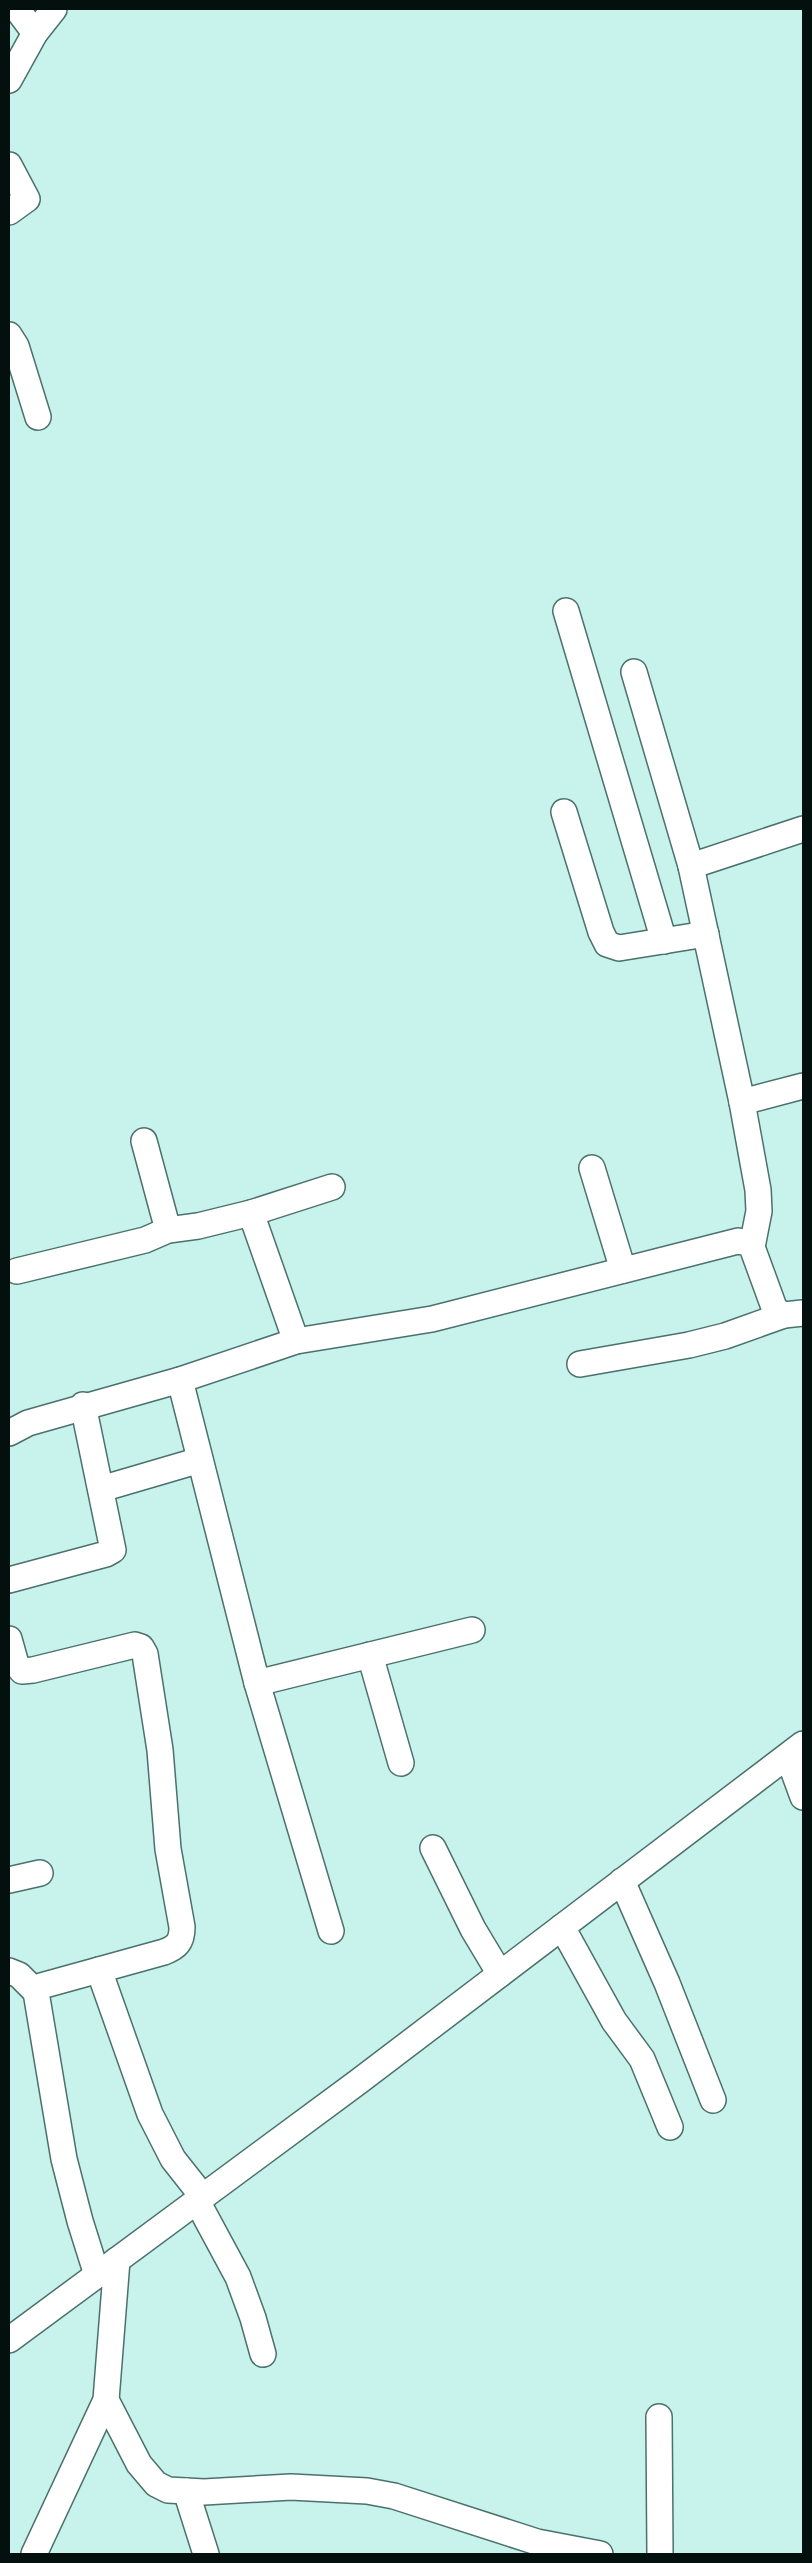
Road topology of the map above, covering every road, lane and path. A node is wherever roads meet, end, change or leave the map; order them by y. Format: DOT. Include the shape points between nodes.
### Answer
graph roads {
  1 [pos="17,9"];
  2 [pos="54,9"];
  3 [pos="35,33"];
  4 [pos="9,80"];
  5 [pos="9,165"];
  6 [pos="9,212"];
  7 [pos="9,335"];
  8 [pos="38,417"];
  9 [pos="566,611"];
  10 [pos="634,672"];
  11 [pos="564,812"];
  12 [pos="803,829"];
  13 [pos="692,866"];
  14 [pos="706,934"];
  15 [pos="664,941"];
  16 [pos="803,1086"];
  17 [pos="742,1102"];
  18 [pos="144,1141"];
  19 [pos="592,1168"];
  20 [pos="332,1187"];
  21 [pos="251,1213"];
  22 [pos="168,1230"];
  23 [pos="752,1247"];
  24 [pos="624,1270"];
  25 [pos="17,1271"];
  26 [pos="794,1314"];
  27 [pos="296,1342"];
  28 [pos="580,1364"];
  29 [pos="180,1380"];
  30 [pos="83,1405"];
  31 [pos="9,1433"];
  32 [pos="200,1460"];
  33 [pos="101,1489"];
  34 [pos="9,1580"];
  35 [pos="472,1630"];
  36 [pos="9,1639"];
  37 [pos="370,1654"];
  38 [pos="257,1683"];
  39 [pos="796,1750"];
  40 [pos="401,1763"];
  41 [pos="803,1798"];
  42 [pos="433,1848"];
  43 [pos="40,1873"];
  44 [pos="9,1880"];
  45 [pos="622,1881"];
  46 [pos="562,1927"];
  47 [pos="332,1931"];
  48 [pos="99,1970"];
  49 [pos="9,1971"];
  50 [pos="500,1974"];
  51 [pos="36,1992"];
  52 [pos="713,2100"];
  53 [pos="670,2127"];
  54 [pos="200,2199"];
  55 [pos="117,2260"];
  56 [pos="97,2275"];
  57 [pos="9,2340"];
  58 [pos="263,2354"];
  59 [pos="106,2400"];
  60 [pos="659,2417"];
  61 [pos="186,2491"];
  62 [pos="34,2554"];
  63 [pos="206,2554"];
  64 [pos="600,2554"];
  65 [pos="660,2554"];
  1 -- 3 [label="street"];
  2 -- 3 [label="street"];
  3 -- 4 [label="street"];
  5 -- 6 [label="street" via="27,199"];
  7 -- 8 [label="street" via="16,346"];
  9 -- 15 [label="street"];
  10 -- 13 [label="street"];
  11 -- 15 [label="street" via="607,944 619,948"];
  12 -- 13 [label="street"];
  13 -- 14 [label="street"];
  14 -- 15 [label="street"];
  14 -- 17 [label="street"];
  16 -- 17 [label="street"];
  17 -- 23 [label="street" via="758,1190 759,1211"];
  18 -- 22 [label="street"];
  19 -- 24 [label="street"];
  20 -- 21 [label="street"];
  21 -- 22 [label="street"];
  21 -- 27 [label="street"];
  22 -- 25 [label="street" via="145,1240"];
  23 -- 24 [label="street" via="744,1242 731,1242"];
  23 -- 26 [label="street" via="772,1304 779,1313"];
  24 -- 27 [label="street" via="432,1319"];
  26 -- 28 [label="street" via="689,1345"];
  27 -- 29 [label="street"];
  29 -- 30 [label="street"];
  29 -- 32 [label="street"];
  30 -- 31 [label="street" via="19,1426"];
  30 -- 33 [label="street"];
  32 -- 33 [label="street"];
  32 -- 38 [label="street"];
  33 -- 34 [label="street" via="114,1547 112,1552"];
  35 -- 37 [label="street"];
  36 -- 48 [label="street" via="16,1664 22,1671 135,1645 141,1647 144,1654 160,1750 166,1831 182,1934 173,1949"];
  37 -- 38 [label="street"];
  37 -- 40 [label="street"];
  38 -- 47 [label="street"];
  39 -- 41 [label="street"];
  39 -- 45 [label="street"];
  42 -- 50 [label="street" via="473,1929"];
  43 -- 44 [label="street"];
  45 -- 46 [label="street"];
  45 -- 52 [label="street"];
  46 -- 50 [label="street"];
  46 -- 53 [label="street" via="614,2021 642,2059"];
  48 -- 51 [label="street" via="41,1986"];
  48 -- 54 [label="street" via="150,2114"];
  49 -- 51 [label="street" via="19,1975"];
  50 -- 54 [label="street"];
  51 -- 56 [label="street" via="64,2159"];
  54 -- 55 [label="street"];
  54 -- 58 [label="street" via="238,2277 254,2318"];
  55 -- 56 [label="street"];
  55 -- 59 [label="street"];
  56 -- 57 [label="street"];
  59 -- 61 [label="street" via="147,2476 168,2490"];
  59 -- 62 [label="street"];
  60 -- 65 [label="street"];
  61 -- 63 [label="street"];
  61 -- 64 [label="street" via="292,2487 367,2491 394,2496 537,2542"];
}
